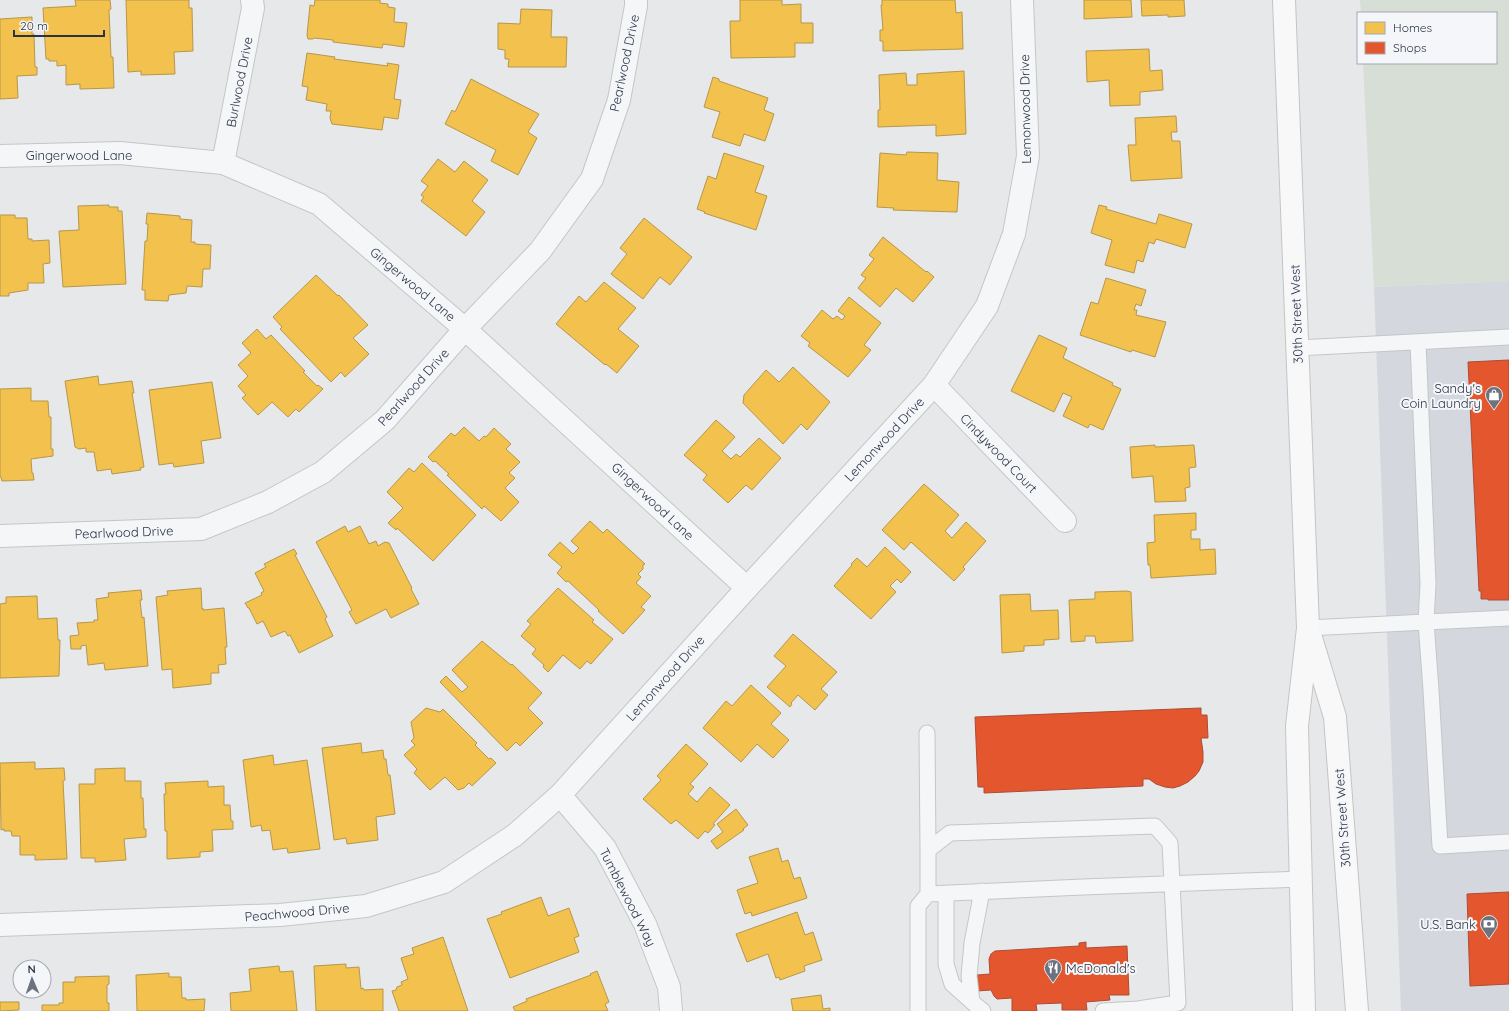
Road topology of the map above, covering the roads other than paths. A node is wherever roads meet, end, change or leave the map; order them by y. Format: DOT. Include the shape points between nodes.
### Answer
graph roads {
  1 [pos="252,0"];
  2 [pos="636,0"];
  3 [pos="1022,0"];
  4 [pos="1284,0"];
  5 [pos="0,156"];
  6 [pos="223,164"];
  7 [pos="465,329"];
  8 [pos="1509,337"];
  9 [pos="1418,342"];
  10 [pos="1297,348"];
  11 [pos="934,386"];
  12 [pos="1064,521"];
  13 [pos="0,536"];
  14 [pos="747,588"];
  15 [pos="1509,618"];
  16 [pos="1426,622"];
  17 [pos="1308,628"];
  18 [pos="927,733"];
  19 [pos="560,795"];
  20 [pos="1509,842"];
  21 [pos="928,850"];
  22 [pos="1301,879"];
  23 [pos="1171,884"];
  24 [pos="982,891"];
  25 [pos="928,894"];
  26 [pos="946,894"];
  27 [pos="0,925"];
  28 [pos="977,1006"];
  29 [pos="671,1011"];
  30 [pos="918,1011"];
  31 [pos="1103,1011"];
  32 [pos="1304,1011"];
  33 [pos="1357,1011"];
  1 -- 6 [label="street, Burlwood Drive" via="253,8"];
  2 -- 7 [label="street, Pearlwood Drive" via="619,100 592,179 540,251"];
  3 -- 11 [label="street, Lemonwood Drive" via="1028,156 1014,234 987,306"];
  4 -- 10 [label="main road, 30th Street West"];
  5 -- 6 [label="street, Gingerwood Lane" via="120,153"];
  6 -- 7 [label="street, Gingerwood Lane" via="319,204"];
  7 -- 13 [label="street, Pearlwood Drive" via="385,420 323,472 268,502 202,529"];
  7 -- 14 [label="street, Gingerwood Lane"];
  8 -- 9 [label="lane"];
  9 -- 10 [label="lane"];
  9 -- 16 [label="lane" via="1428,584"];
  10 -- 17 [label="main road, 30th Street West"];
  11 -- 12 [label="street, Cindywood Court"];
  11 -- 14 [label="street, Lemonwood Drive"];
  14 -- 19 [label="street, Lemonwood Drive"];
  15 -- 16 [label="lane"];
  16 -- 17 [label="lane"];
  16 -- 20 [label="lane" via="1440,846"];
  17 -- 22 [label="main road, 30th Street West" via="1297,726"];
  17 -- 33 [label="main road, 30th Street West" via="1334,717"];
  18 -- 21 [label="lane"];
  19 -- 27 [label="street, Peachwood Drive" via="515,835 444,882 366,906 280,915"];
  19 -- 29 [label="street, Tumblewood Way" via="605,848 645,924 669,987"];
  21 -- 23 [label="lane" via="950,833 1155,826 1170,843"];
  21 -- 25 [label="lane"];
  22 -- 23 [label="lane"];
  22 -- 32 [label="main road, 30th Street West"];
  23 -- 24 [label="lane"];
  23 -- 31 [label="lane" via="1178,1003"];
  24 -- 26 [label="lane"];
  24 -- 28 [label="lane" via="972,943 969,976"];
  25 -- 26 [label="lane"];
  25 -- 30 [label="lane" via="918,906"];
  26 -- 28 [label="lane" via="946,964 952,984"];
}
